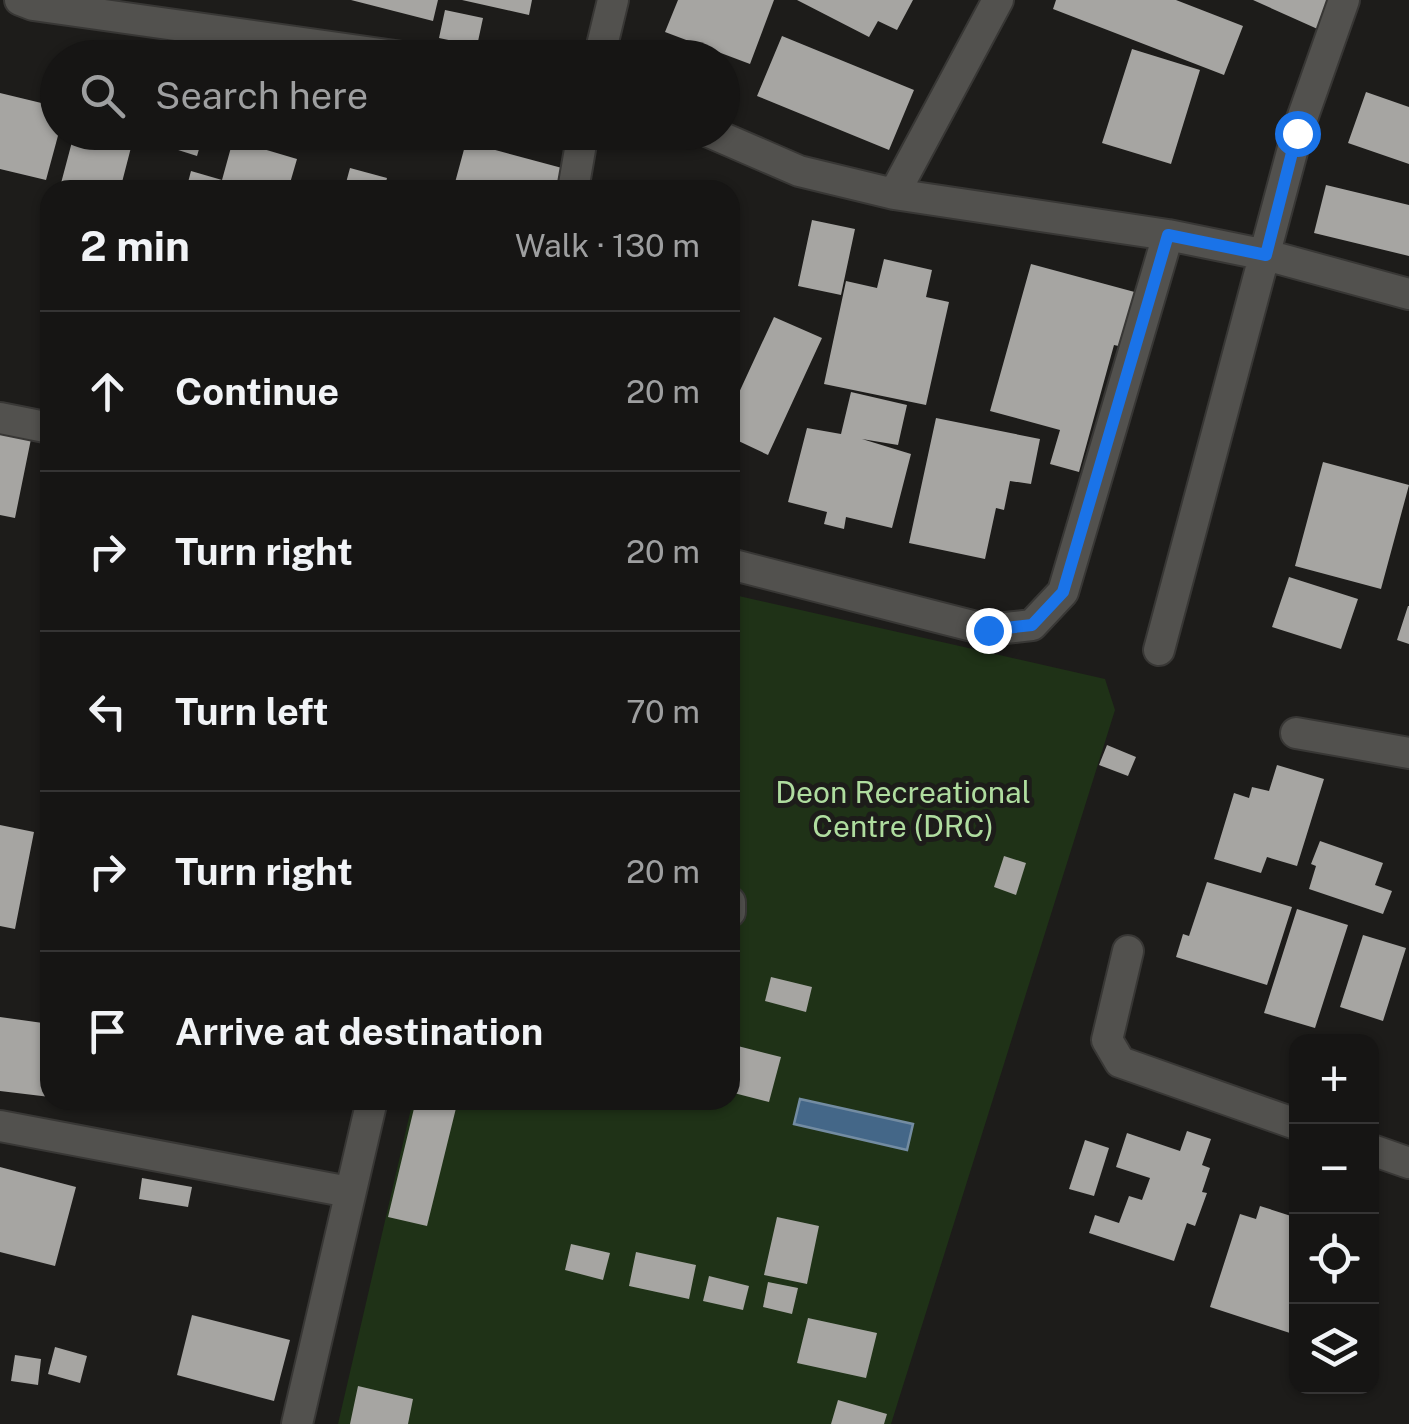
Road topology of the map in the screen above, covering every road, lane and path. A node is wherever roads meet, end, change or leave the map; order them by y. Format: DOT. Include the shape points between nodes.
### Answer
graph roads {
  1 [pos="613,0"];
  2 [pos="998,0"];
  3 [pos="1344,0"];
  4 [pos="29,2"];
  5 [pos="287,40"];
  6 [pos="603,40"];
  7 [pos="740,145"];
  8 [pos="581,150"];
  9 [pos="575,180"];
  10 [pos="894,194"];
  11 [pos="1168,235"];
  12 [pos="1266,255"];
  13 [pos="1409,294"];
  14 [pos="0,418"];
  15 [pos="40,426"];
  16 [pos="740,567"];
  17 [pos="1159,650"];
  18 [pos="1296,734"];
  19 [pos="1409,752"];
  20 [pos="1128,951"];
  21 [pos="370,1110"];
  22 [pos="1289,1122"];
  23 [pos="0,1126"];
  24 [pos="1379,1152"];
  25 [pos="1409,1163"];
  26 [pos="350,1192"];
  27 [pos="296,1424"];
  1 -- 6 [label="street"];
  2 -- 10 [label="street"];
  3 -- 12 [label="street" via="1297,133"];
  4 -- 5 [label="street"];
  7 -- 10 [label="street" via="799,171"];
  8 -- 9 [label="street"];
  10 -- 11 [label="street"];
  11 -- 12 [label="street"];
  11 -- 16 [label="street" via="1063,592 1032,625 988,630"];
  12 -- 13 [label="street"];
  12 -- 17 [label="street"];
  14 -- 15 [label="street"];
  18 -- 19 [label="street"];
  20 -- 22 [label="street" via="1107,1040 1120,1062"];
  21 -- 26 [label="street"];
  23 -- 26 [label="street"];
  24 -- 25 [label="street"];
  26 -- 27 [label="street"];
}
